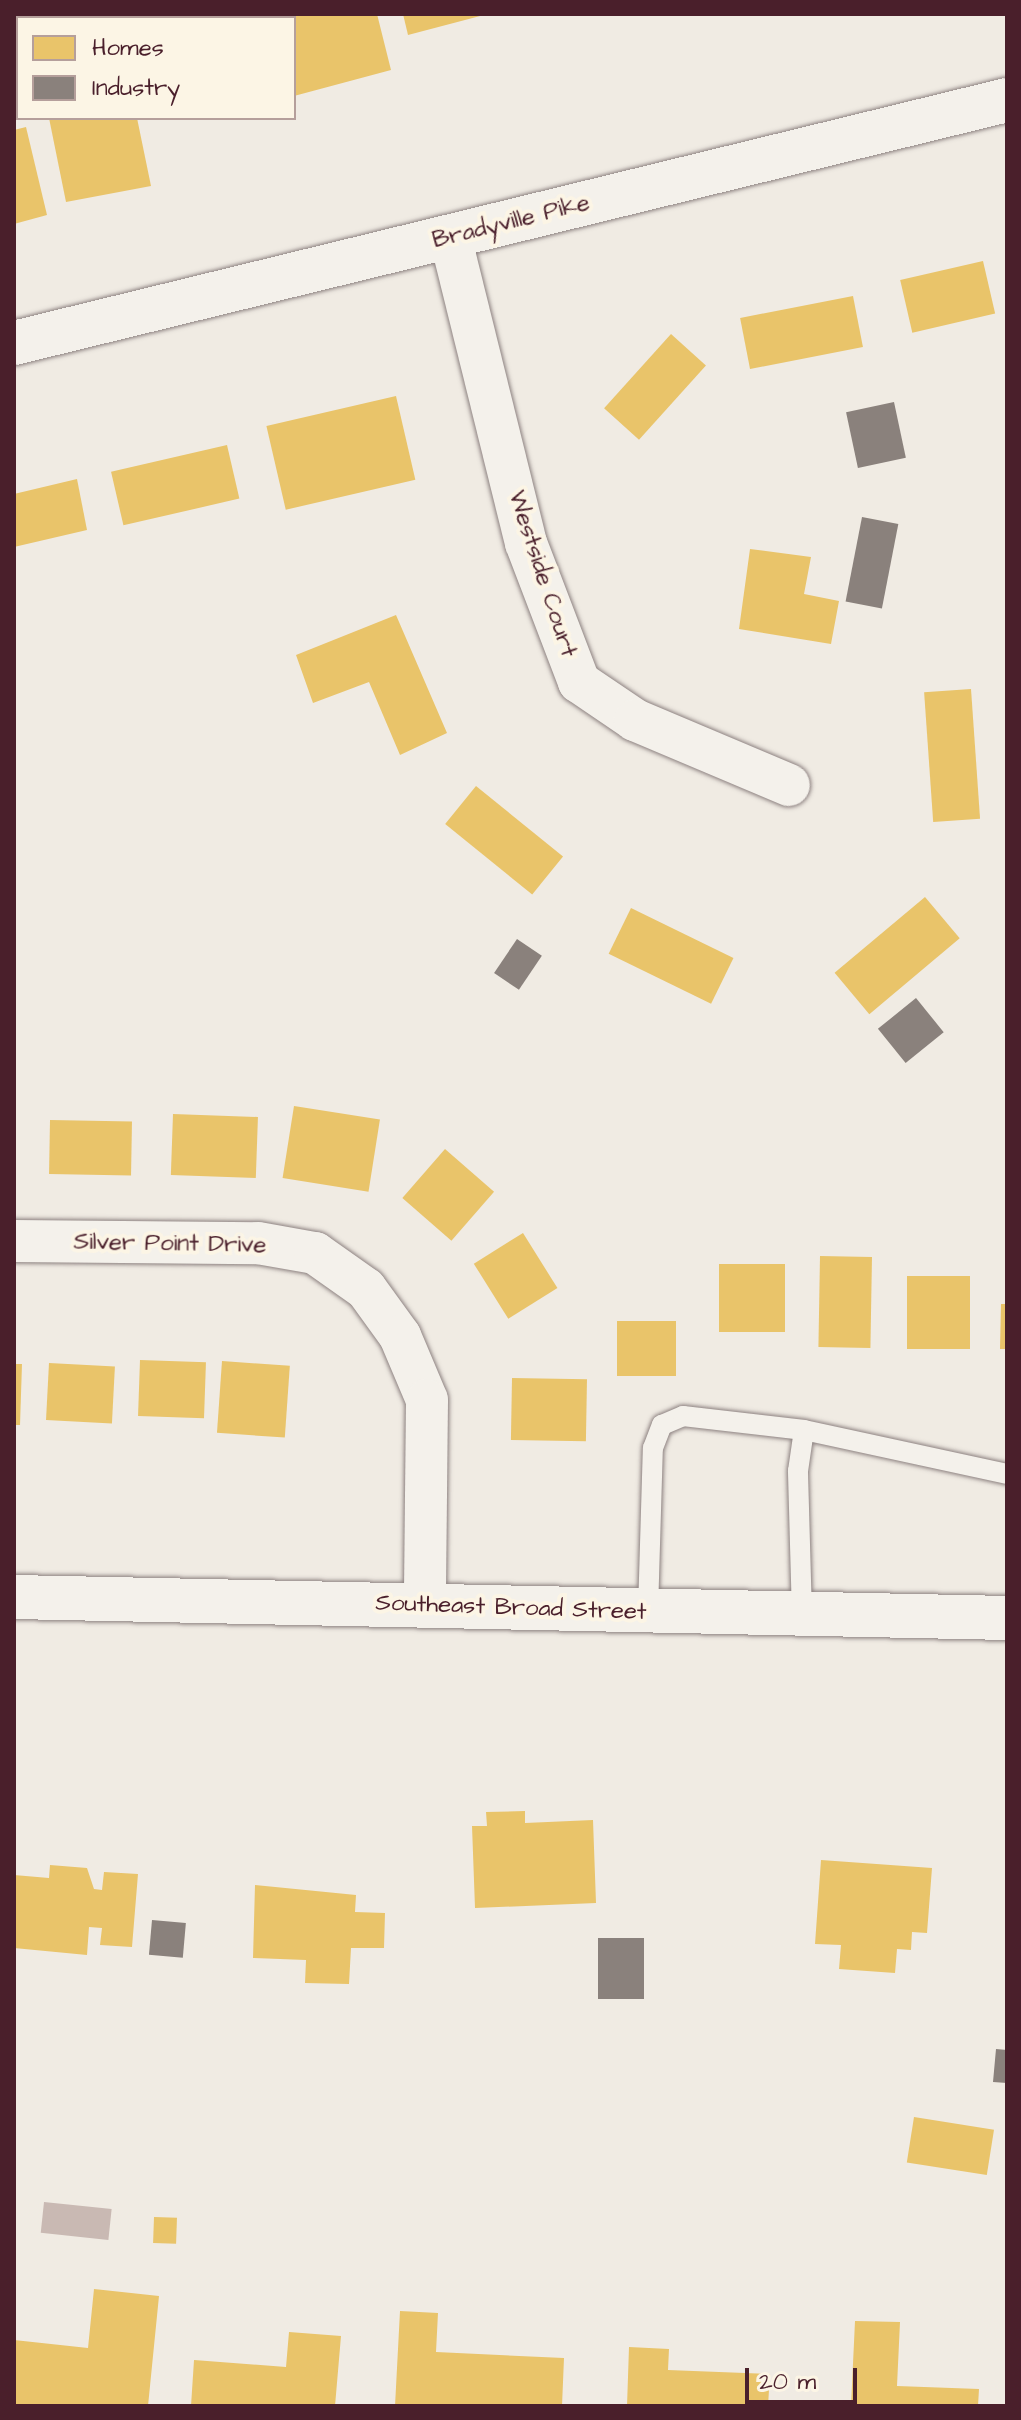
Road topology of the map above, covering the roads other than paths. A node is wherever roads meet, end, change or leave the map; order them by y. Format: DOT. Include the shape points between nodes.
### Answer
graph roads {
  1 [pos="1007,100"];
  2 [pos="450,236"];
  3 [pos="14,343"];
  4 [pos="789,785"];
  5 [pos="14,1241"];
  6 [pos="804,1430"];
  7 [pos="1007,1474"];
  8 [pos="14,1597"];
  9 [pos="425,1605"];
  10 [pos="648,1612"];
  11 [pos="802,1616"];
  12 [pos="1007,1618"];
  1 -- 2 [label="main road, Bradyville Pike"];
  2 -- 3 [label="main road, Bradyville Pike"];
  2 -- 4 [label="street, Westside Court" via="526,543 579,682 635,720"];
  5 -- 9 [label="street, Silver Point Drive" via="258,1243 315,1253 366,1289 400,1336 427,1400"];
  6 -- 7 [label="lane"];
  6 -- 10 [label="lane" via="683,1416 662,1425 653,1448"];
  6 -- 11 [label="lane" via="798,1471"];
  8 -- 9 [label="main road, Southeast Broad Street"];
  9 -- 10 [label="main road, Southeast Broad Street"];
  10 -- 11 [label="main road, Southeast Broad Street"];
  11 -- 12 [label="main road, Southeast Broad Street"];
}
